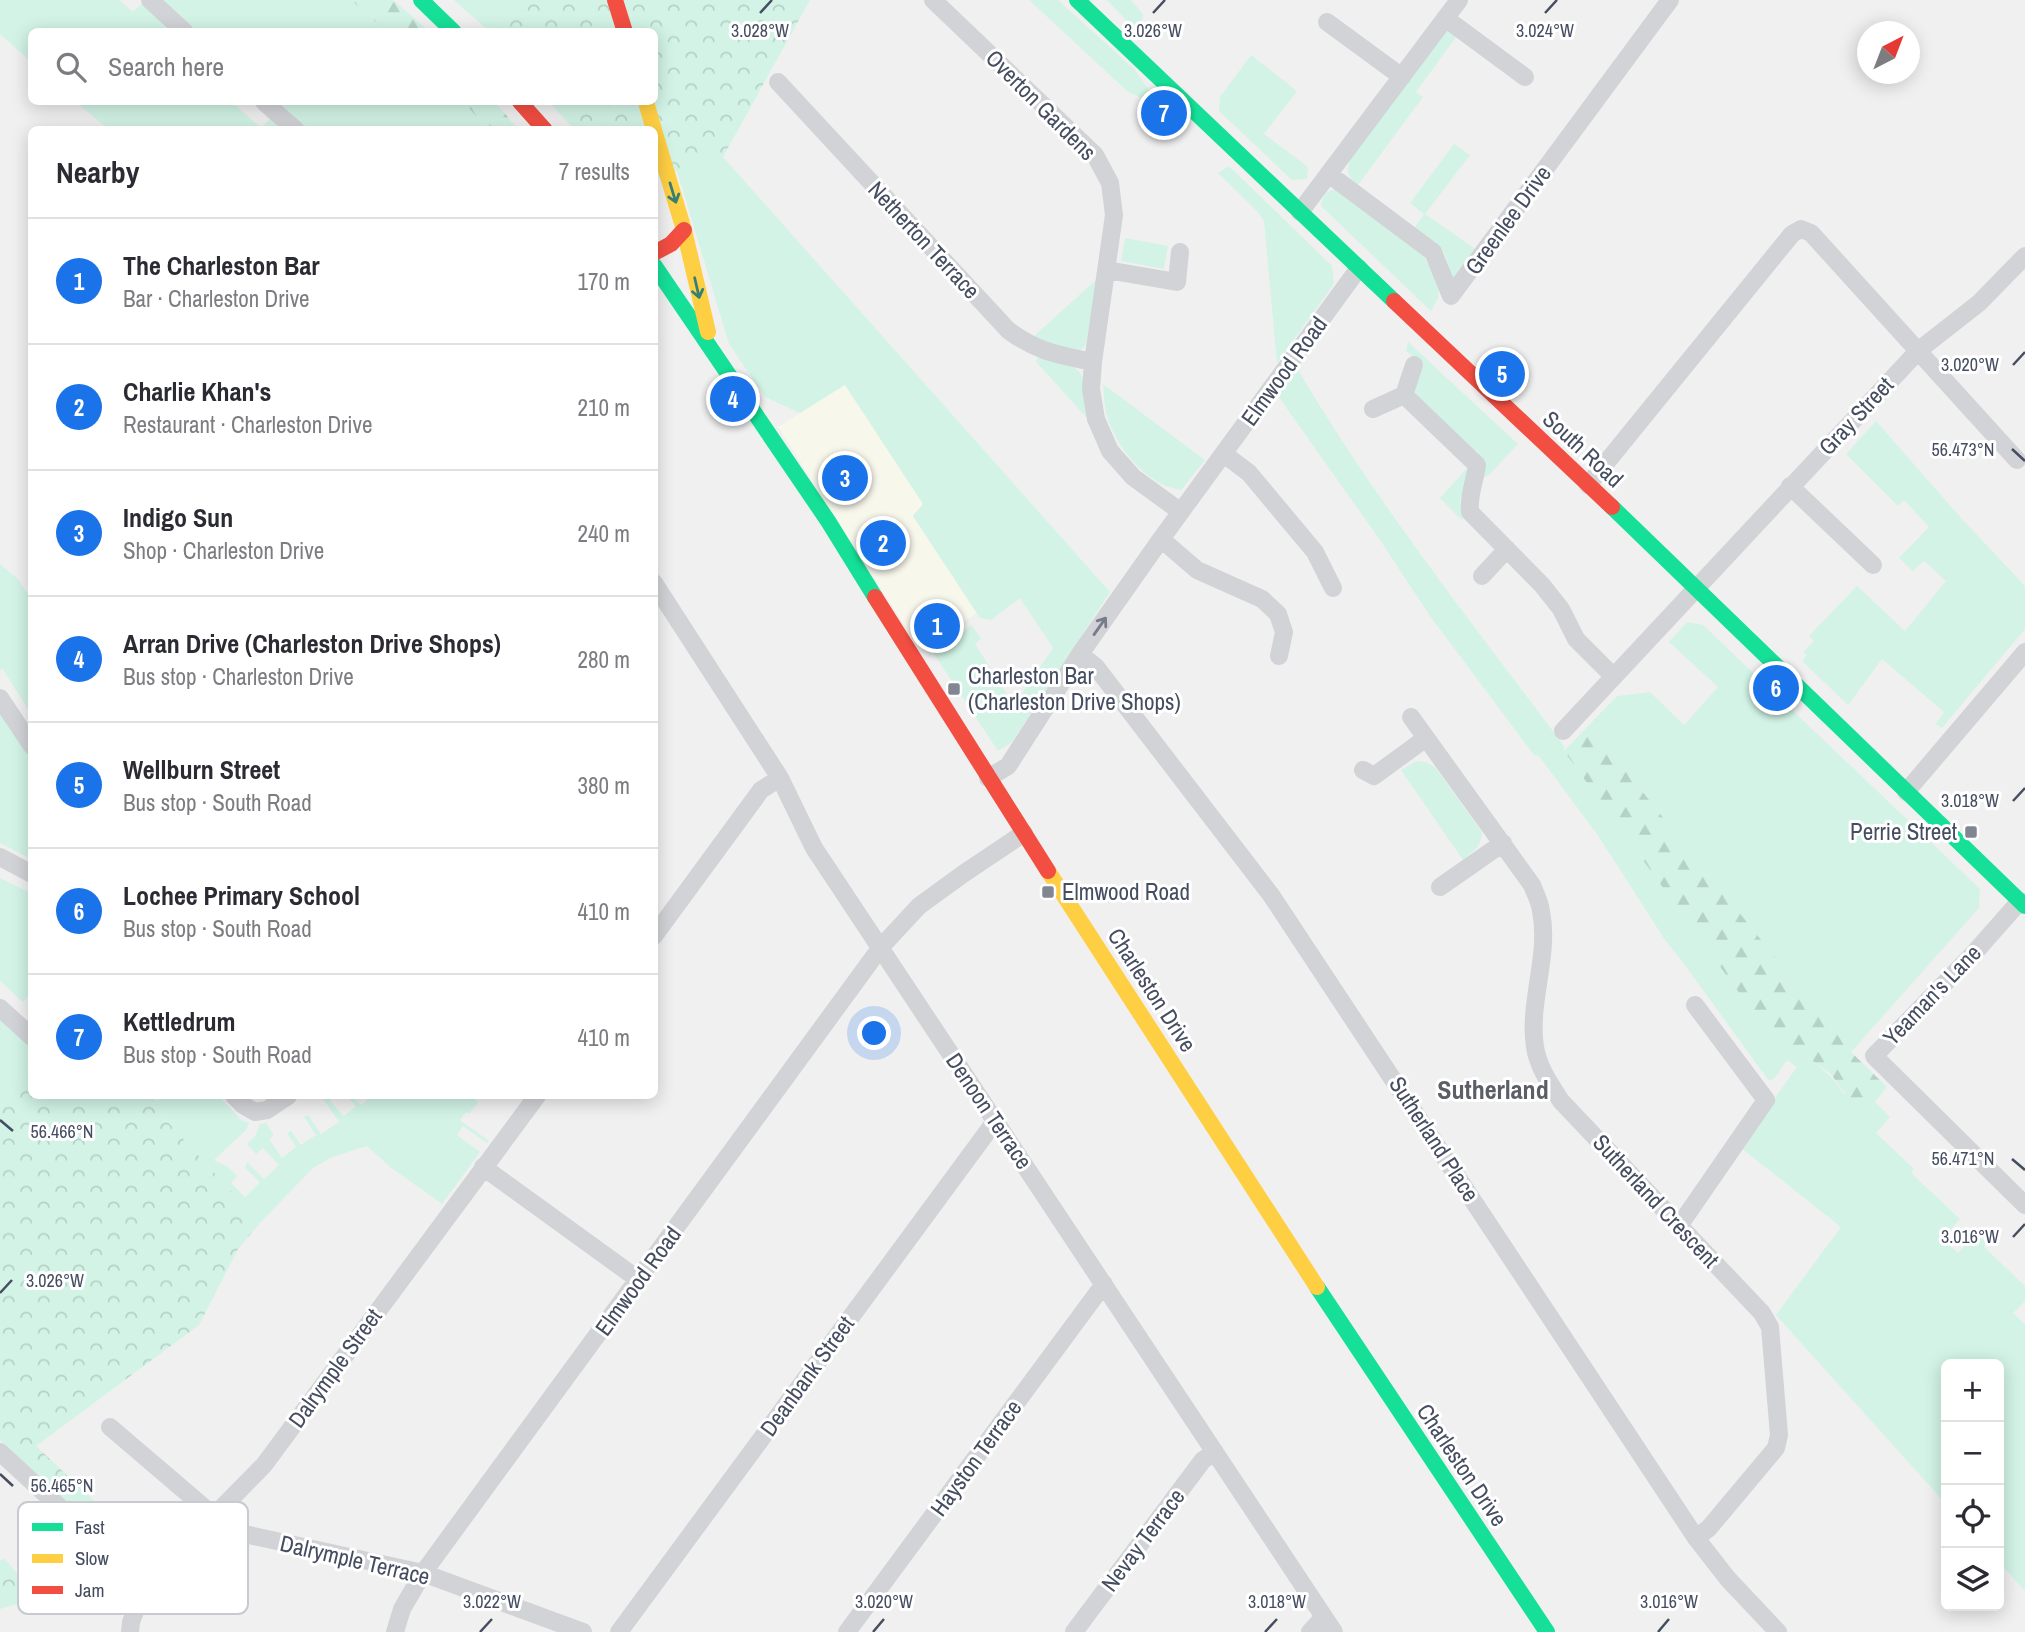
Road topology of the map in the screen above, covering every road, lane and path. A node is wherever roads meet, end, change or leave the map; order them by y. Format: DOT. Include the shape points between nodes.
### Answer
graph roads {
  1 [pos="150,0"];
  2 [pos="421,0"];
  3 [pos="615,0"];
  4 [pos="933,0"];
  5 [pos="1077,0"];
  6 [pos="1459,0"];
  7 [pos="1670,0"];
  8 [pos="1446,18"];
  9 [pos="1327,22"];
  10 [pos="181,28"];
  11 [pos="450,28"];
  12 [pos="624,28"];
  13 [pos="1402,77"];
  14 [pos="1525,77"];
  15 [pos="778,82"];
  16 [pos="267,105"];
  17 [pos="523,105"];
  18 [pos="647,105"];
  19 [pos="291,126"];
  20 [pos="541,126"];
  21 [pos="653,126"];
  22 [pos="658,144"];
  23 [pos="662,157"];
  24 [pos="658,168"];
  25 [pos="1329,175"];
  26 [pos="1300,212"];
  27 [pos="684,230"];
  28 [pos="658,251"];
  29 [pos="1180,252"];
  30 [pos="2025,256"];
  31 [pos="1359,268"];
  32 [pos="1107,270"];
  33 [pos="658,271"];
  34 [pos="711,346"];
  35 [pos="1919,350"];
  36 [pos="1093,362"];
  37 [pos="1414,365"];
  38 [pos="1404,395"];
  39 [pos="1373,409"];
  40 [pos="1224,454"];
  41 [pos="2017,460"];
  42 [pos="1588,485"];
  43 [pos="1790,486"];
  44 [pos="1181,512"];
  45 [pos="1161,539"];
  46 [pos="1507,550"];
  47 [pos="1873,565"];
  48 [pos="1482,576"];
  49 [pos="1696,587"];
  50 [pos="1333,588"];
  51 [pos="658,589"];
  52 [pos="2025,652"];
  53 [pos="1080,654"];
  54 [pos="1279,656"];
  55 [pos="1614,677"];
  56 [pos="0,698"];
  57 [pos="1412,717"];
  58 [pos="1563,731"];
  59 [pos="1426,738"];
  60 [pos="28,740"];
  61 [pos="1363,770"];
  62 [pos="780,778"];
  63 [pos="988,778"];
  64 [pos="1906,792"];
  65 [pos="1024,833"];
  66 [pos="1503,843"];
  67 [pos="0,857"];
  68 [pos="28,872"];
  69 [pos="1440,887"];
  70 [pos="2022,903"];
  71 [pos="658,931"];
  72 [pos="881,947"];
  73 [pos="1695,1005"];
  74 [pos="0,1008"];
  75 [pos="28,1033"];
  76 [pos="237,1099"];
  77 [pos="284,1099"];
  78 [pos="535,1099"];
  79 [pos="996,1121"];
  80 [pos="483,1167"];
  81 [pos="2025,1205"];
  82 [pos="1679,1226"];
  83 [pos="639,1280"];
  84 [pos="1104,1284"];
  85 [pos="110,1427"];
  86 [pos="0,1452"];
  87 [pos="1215,1452"];
  88 [pos="54,1502"];
  89 [pos="189,1502"];
  90 [pos="226,1502"];
  91 [pos="248,1530"];
  92 [pos="1696,1538"];
  93 [pos="423,1573"];
  94 [pos="134,1614"];
  95 [pos="1329,1625"];
  96 [pos="130,1632"];
  97 [pos="395,1632"];
  98 [pos="583,1632"];
  99 [pos="619,1632"];
  100 [pos="847,1632"];
  101 [pos="1074,1632"];
  102 [pos="1310,1632"];
  103 [pos="1547,1632"];
  104 [pos="1777,1632"];
  1 -- 10 [label="street"];
  2 -- 11 [label="street"];
  3 -- 12 [label="street"];
  4 -- 32 [label="street, Overton Gardens" via="1095,155 1110,183 1114,215"];
  5 -- 26 [label="street, South Road"];
  6 -- 8 [label="street"];
  7 -- 25 [label="street, Greenlee Drive" via="1451,296 1433,252"];
  8 -- 13 [label="street"];
  8 -- 14 [label="street"];
  9 -- 13 [label="street"];
  13 -- 25 [label="street"];
  15 -- 36 [label="street, Netherton Terrace" via="1008,330 1026,344"];
  16 -- 19 [label="street"];
  17 -- 20 [label="street"];
  18 -- 21 [label="street"];
  22 -- 23 [label="street"];
  23 -- 24 [label="street"];
  23 -- 27 [label="street, one-way"];
  25 -- 26 [label="street"];
  26 -- 31 [label="street, South Road"];
  27 -- 28 [label="street"];
  27 -- 34 [label="street, one-way"];
  29 -- 32 [label="street" via="1177,282"];
  30 -- 35 [label="street, Gray Street" via="1979,303"];
  31 -- 40 [label="street, Elmwood Road"];
  31 -- 42 [label="street, South Road"];
  32 -- 36 [label="street, Overton Gardens"];
  33 -- 34 [label="street, Charleston Drive"];
  34 -- 63 [label="street, Charleston Drive" via="828,521"];
  35 -- 41 [label="street"];
  35 -- 42 [label="street" via="1811,233 1801,229 1792,234"];
  35 -- 43 [label="street, Gray Street"];
  36 -- 44 [label="street, Overton Gardens" via="1096,419 1110,451 1133,477"];
  37 -- 38 [label="street"];
  38 -- 39 [label="street"];
  38 -- 46 [label="street" via="1477,465 1468,499 1470,512"];
  40 -- 44 [label="street, Elmwood Road"];
  40 -- 50 [label="street" via="1248,473 1315,552"];
  42 -- 49 [label="street, South Road"];
  43 -- 47 [label="street"];
  43 -- 49 [label="street, Gray Street"];
  44 -- 45 [label="street, Elmwood Road"];
  53 -- 45 [label="street, Elmwood Road, one-way"];
  45 -- 54 [label="street" via="1197,570 1262,599 1278,614 1284,632"];
  46 -- 48 [label="street"];
  46 -- 55 [label="street" via="1561,609 1576,639"];
  49 -- 55 [label="street, Gray Street"];
  49 -- 64 [label="street, South Road"];
  51 -- 62 [label="street, Denoon Terrace"];
  52 -- 64 [label="street"];
  53 -- 63 [label="street, Elmwood Road" via="1008,766"];
  53 -- 92 [label="street, Sutherland Place" via="1096,667 1271,895"];
  55 -- 58 [label="street, Gray Street"];
  56 -- 60 [label="street"];
  57 -- 59 [label="street, Sutherland Crescent"];
  59 -- 61 [label="street" via="1374,776"];
  59 -- 66 [label="street, Sutherland Crescent"];
  62 -- 71 [label="street" via="761,790"];
  62 -- 72 [label="street, Denoon Terrace" via="814,848"];
  63 -- 65 [label="street, Charleston Drive"];
  64 -- 70 [label="street, South Road"];
  65 -- 72 [label="street, Elmwood Road" via="919,906"];
  65 -- 103 [label="street, Charleston Drive" via="1277,1227"];
  66 -- 69 [label="street"];
  66 -- 82 [label="street, Sutherland Crescent" via="1532,885 1541,909 1544,937 1534,1024 1535,1048 1544,1075 1561,1101"];
  67 -- 68 [label="street"];
  70 -- 81 [label="street, Yeaman's Lane" via="1874,1056"];
  72 -- 79 [label="street, Denoon Terrace"];
  72 -- 83 [label="street, Elmwood Road"];
  73 -- 82 [label="street" via="1766,1100"];
  74 -- 75 [label="street"];
  76 -- 77 [label="street" via="255,1112"];
  78 -- 80 [label="street, Dalrymple Street"];
  79 -- 84 [label="street, Denoon Terrace"];
  79 -- 99 [label="street, Deanbank Street"];
  80 -- 83 [label="street"];
  80 -- 90 [label="street, Dalrymple Street" via="264,1465"];
  82 -- 92 [label="street, Sutherland Crescent" via="1770,1327 1779,1435 1776,1448"];
  83 -- 93 [label="street, Elmwood Road"];
  84 -- 87 [label="street, Denoon Terrace"];
  84 -- 100 [label="street, Hayston Terrace"];
  85 -- 89 [label="street"];
  86 -- 88 [label="street"];
  87 -- 95 [label="street, Denoon Terrace"];
  87 -- 101 [label="street, Nevay Terrace" via="1203,1460"];
  91 -- 93 [label="street, Dalrymple Terrace"];
  92 -- 104 [label="street, Sutherland Place"];
  93 -- 97 [label="street, Elmwood Road" via="402,1609"];
  93 -- 98 [label="street, Dalrymple Terrace"];
  94 -- 96 [label="street, Dalrymple Street"];
  95 -- 102 [label="street"];
}
